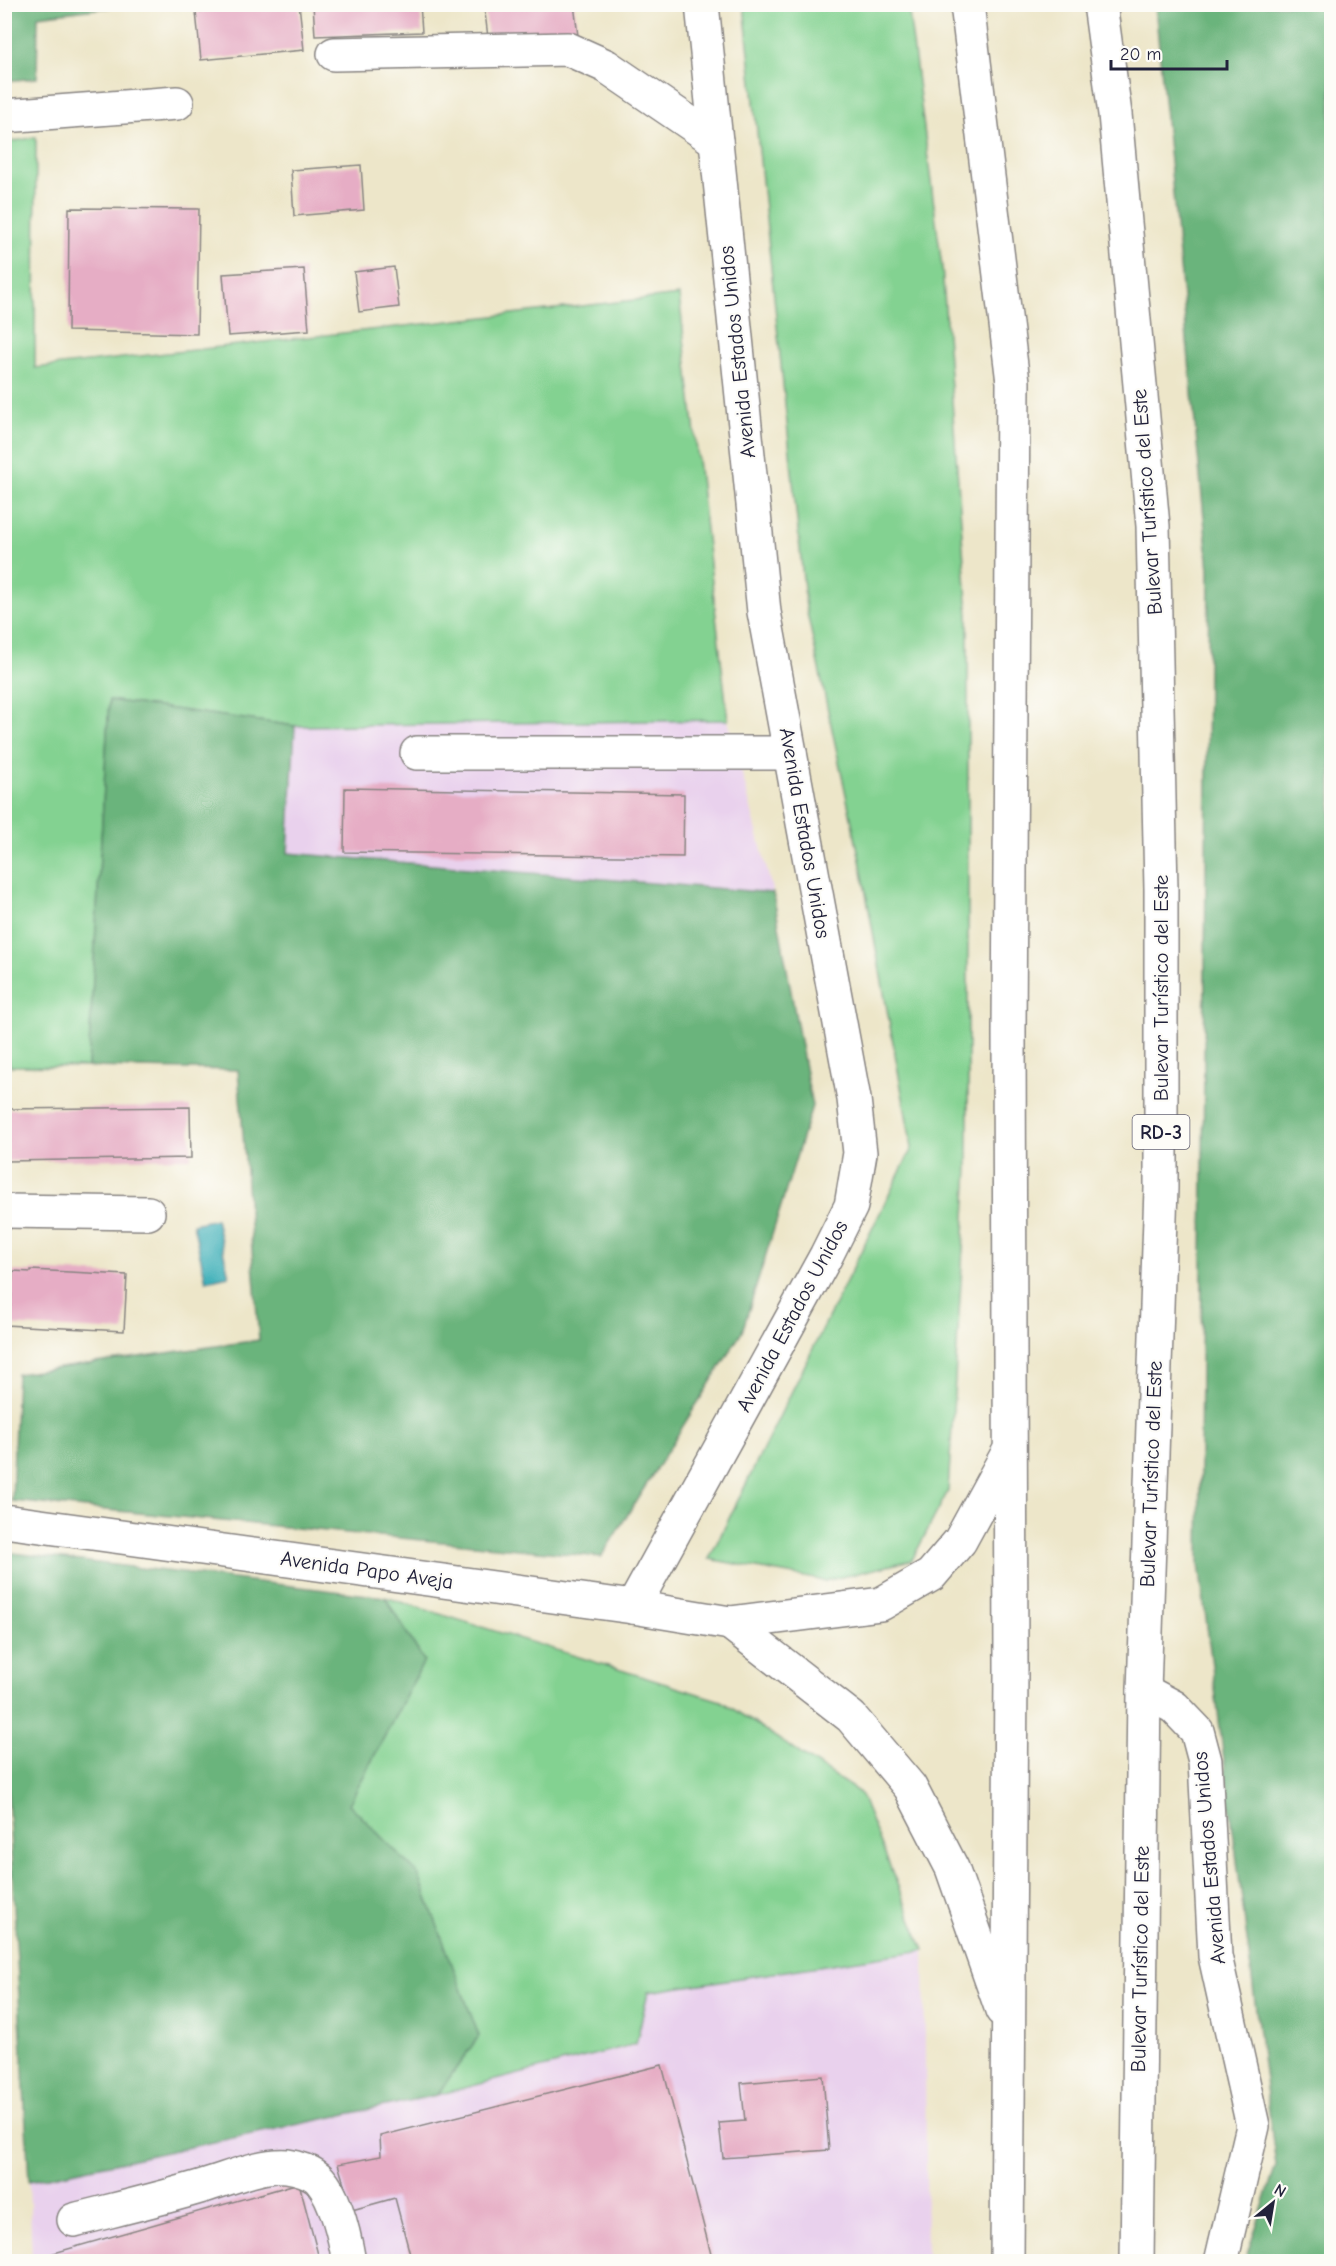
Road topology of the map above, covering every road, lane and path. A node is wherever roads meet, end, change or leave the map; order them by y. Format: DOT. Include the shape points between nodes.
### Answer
graph roads {
  1 [pos="702,4"];
  2 [pos="967,4"];
  3 [pos="1100,4"];
  4 [pos="334,54"];
  5 [pos="177,103"];
  6 [pos="4,116"];
  7 [pos="716,141"];
  8 [pos="417,753"];
  9 [pos="790,753"];
  10 [pos="4,1211"];
  11 [pos="148,1213"];
  12 [pos="1010,1449"];
  13 [pos="4,1521"];
  14 [pos="633,1607"];
  15 [pos="730,1623"];
  16 [pos="1144,1691"];
  17 [pos="1010,2032"];
  18 [pos="74,2220"];
  19 [pos="349,2262"];
  20 [pos="1007,2262"];
  21 [pos="1137,2262"];
  22 [pos="1221,2262"];
  1 -- 7 [label="main road, Avenida Estados Unidos"];
  2 -- 12 [label="main road" via="1013,382"];
  3 -- 16 [label="main road, Bulevar Turístico del Este / RD-3" via="1115,114 1152,526 1161,889 1161,1188"];
  4 -- 7 [label="main road" via="568,49 606,66"];
  5 -- 6 [label="main road"];
  7 -- 9 [label="main road, Avenida Estados Unidos" via="764,612"];
  8 -- 9 [label="main road"];
  9 -- 14 [label="main road, Avenida Estados Unidos" via="854,1099 860,1153 851,1206"];
  10 -- 11 [label="main road"];
  12 -- 15 [label="main road" via="960,1541 930,1575 880,1604"];
  12 -- 17 [label="main road"];
  13 -- 14 [label="main road, Avenida Papo Aveja"];
  14 -- 15 [label="main road, Avenida Papo Aveja"];
  15 -- 17 [label="main road" via="851,1717 910,1787 952,1868"];
  16 -- 21 [label="main road, Bulevar Turístico del Este / RD-3"];
  16 -- 22 [label="main road, Avenida Estados Unidos" via="1173,1707 1197,1731 1205,1761 1215,1956 1253,2126"];
  17 -- 20 [label="main road"];
  18 -- 19 [label="main road" via="250,2171 285,2166 303,2169 320,2179 334,2207"];
}
